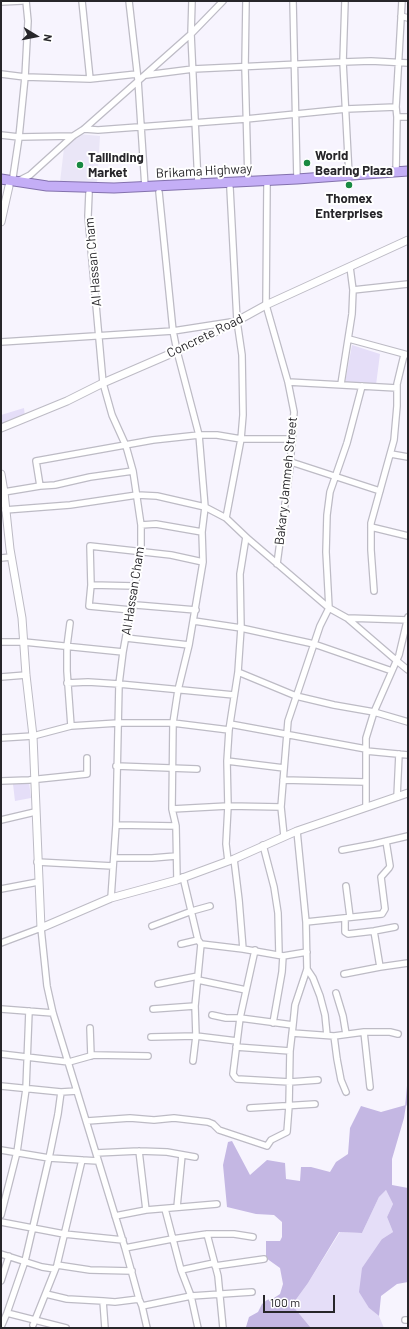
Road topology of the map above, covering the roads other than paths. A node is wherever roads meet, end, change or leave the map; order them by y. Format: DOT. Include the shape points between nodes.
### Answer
graph roads {
  1 [pos="22,1"];
  2 [pos="26,1"];
  3 [pos="82,1"];
  4 [pos="130,1"];
  5 [pos="192,1"];
  6 [pos="223,1"];
  7 [pos="246,1"];
  8 [pos="293,1"];
  9 [pos="345,1"];
  10 [pos="402,1"];
  11 [pos="1,2"];
  12 [pos="401,16"];
  13 [pos="408,18"];
  14 [pos="191,34"];
  15 [pos="343,62"];
  16 [pos="398,63"];
  17 [pos="294,64"];
  18 [pos="408,64"];
  19 [pos="245,67"];
  20 [pos="193,69"];
  21 [pos="1,74"];
  22 [pos="145,75"];
  23 [pos="25,77"];
  24 [pos="138,77"];
  25 [pos="90,80"];
  26 [pos="396,107"];
  27 [pos="346,109"];
  28 [pos="296,113"];
  29 [pos="397,117"];
  30 [pos="408,117"];
  31 [pos="246,119"];
  32 [pos="195,122"];
  33 [pos="142,126"];
  34 [pos="84,129"];
  35 [pos="1,135"];
  36 [pos="73,136"];
  37 [pos="19,137"];
  38 [pos="408,171"];
  39 [pos="396,172"];
  40 [pos="350,175"];
  41 [pos="408,177"];
  42 [pos="1,179"];
  43 [pos="297,179"];
  44 [pos="248,181"];
  45 [pos="9,184"];
  46 [pos="198,184"];
  47 [pos="267,185"];
  48 [pos="145,187"];
  49 [pos="230,188"];
  50 [pos="158,192"];
  51 [pos="89,193"];
  52 [pos="1,222"];
  53 [pos="408,240"];
  54 [pos="350,267"];
  55 [pos="408,284"];
  56 [pos="353,290"];
  57 [pos="266,305"];
  58 [pos="237,321"];
  59 [pos="174,331"];
  60 [pos="99,336"];
  61 [pos="349,339"];
  62 [pos="1,342"];
  63 [pos="177,351"];
  64 [pos="406,355"];
  65 [pos="288,382"];
  66 [pos="103,383"];
  67 [pos="341,384"];
  68 [pos="362,386"];
  69 [pos="397,388"];
  70 [pos="1,428"];
  71 [pos="199,434"];
  72 [pos="241,439"];
  73 [pos="292,439"];
  74 [pos="126,446"];
  75 [pos="391,454"];
  76 [pos="408,457"];
  77 [pos="291,462"];
  78 [pos="133,471"];
  79 [pos="1,474"];
  80 [pos="335,476"];
  81 [pos="40,486"];
  82 [pos="380,491"];
  83 [pos="4,492"];
  84 [pos="137,495"];
  85 [pos="205,507"];
  86 [pos="5,510"];
  87 [pos="226,518"];
  88 [pos="141,524"];
  89 [pos="371,527"];
  90 [pos="202,532"];
  91 [pos="408,536"];
  92 [pos="246,537"];
  93 [pos="141,552"];
  94 [pos="11,557"];
  95 [pos="1,558"];
  96 [pos="203,562"];
  97 [pos="277,564"];
  98 [pos="91,585"];
  99 [pos="135,586"];
  100 [pos="374,591"];
  101 [pos="329,608"];
  102 [pos="131,610"];
  103 [pos="196,610"];
  104 [pos="347,618"];
  105 [pos="408,619"];
  106 [pos="194,621"];
  107 [pos="70,623"];
  108 [pos="241,628"];
  109 [pos="126,638"];
  110 [pos="1,642"];
  111 [pos="24,642"];
  112 [pos="314,644"];
  113 [pos="189,645"];
  114 [pos="67,646"];
  115 [pos="123,652"];
  116 [pos="397,662"];
  117 [pos="408,670"];
  118 [pos="392,671"];
  119 [pos="238,672"];
  120 [pos="26,675"];
  121 [pos="1,677"];
  122 [pos="67,683"];
  123 [pos="119,684"];
  124 [pos="178,690"];
  125 [pos="234,695"];
  126 [pos="296,696"];
  127 [pos="374,712"];
  128 [pos="408,722"];
  129 [pos="118,723"];
  130 [pos="173,723"];
  131 [pos="72,726"];
  132 [pos="230,727"];
  133 [pos="286,734"];
  134 [pos="33,736"];
  135 [pos="1,738"];
  136 [pos="366,750"];
  137 [pos="399,754"];
  138 [pos="408,755"];
  139 [pos="86,758"];
  140 [pos="227,761"];
  141 [pos="116,766"];
  142 [pos="284,768"];
  143 [pos="172,769"];
  144 [pos="197,769"];
  145 [pos="35,778"];
  146 [pos="283,780"];
  147 [pos="1,781"];
  148 [pos="365,782"];
  149 [pos="408,793"];
  150 [pos="397,797"];
  151 [pos="228,806"];
  152 [pos="281,807"];
  153 [pos="366,807"];
  154 [pos="172,809"];
  155 [pos="35,812"];
  156 [pos="1,820"];
  157 [pos="116,825"];
  158 [pos="176,826"];
  159 [pos="297,831"];
  160 [pos="284,836"];
  161 [pos="408,836"];
  162 [pos="386,841"];
  163 [pos="263,845"];
  164 [pos="342,850"];
  165 [pos="176,856"];
  166 [pos="114,858"];
  167 [pos="231,860"];
  168 [pos="37,862"];
  169 [pos="113,866"];
  170 [pos="180,878"];
  171 [pos="38,882"];
  172 [pos="346,886"];
  173 [pos="1,889"];
  174 [pos="110,898"];
  175 [pos="210,906"];
  176 [pos="192,911"];
  177 [pos="348,918"];
  178 [pos="306,922"];
  179 [pos="152,926"];
  180 [pos="395,927"];
  181 [pos="40,928"];
  182 [pos="374,931"];
  183 [pos="1,942"];
  184 [pos="200,942"];
  185 [pos="181,944"];
  186 [pos="243,949"];
  187 [pos="255,950"];
  188 [pos="306,952"];
  189 [pos="281,955"];
  190 [pos="408,963"];
  191 [pos="380,967"];
  192 [pos="306,969"];
  193 [pos="344,974"];
  194 [pos="198,978"];
  195 [pos="158,984"];
  196 [pos="246,990"];
  197 [pos="336,993"];
  198 [pos="195,1006"];
  199 [pos="152,1008"];
  200 [pos="1,1010"];
  201 [pos="29,1011"];
  202 [pos="53,1012"];
  203 [pos="212,1015"];
  204 [pos="240,1018"];
  205 [pos="273,1023"];
  206 [pos="292,1025"];
  207 [pos="90,1028"];
  208 [pos="364,1032"];
  209 [pos="292,1033"];
  210 [pos="346,1034"];
  211 [pos="398,1034"];
  212 [pos="327,1035"];
  213 [pos="196,1036"];
  214 [pos="334,1036"];
  215 [pos="151,1037"];
  216 [pos="237,1040"];
  217 [pos="236,1048"];
  218 [pos="290,1051"];
  219 [pos="1,1054"];
  220 [pos="27,1056"];
  221 [pos="91,1056"];
  222 [pos="148,1056"];
  223 [pos="193,1061"];
  224 [pos="69,1062"];
  225 [pos="318,1080"];
  226 [pos="290,1082"];
  227 [pos="1,1086"];
  228 [pos="370,1087"];
  229 [pos="26,1089"];
  230 [pos="77,1091"];
  231 [pos="60,1092"];
  232 [pos="346,1092"];
  233 [pos="315,1104"];
  234 [pos="289,1106"];
  235 [pos="250,1108"];
  236 [pos="87,1121"];
  237 [pos="1,1150"];
  238 [pos="139,1151"];
  239 [pos="17,1152"];
  240 [pos="96,1152"];
  241 [pos="182,1155"];
  242 [pos="195,1157"];
  243 [pos="49,1158"];
  244 [pos="82,1160"];
  245 [pos="98,1162"];
  246 [pos="218,1204"];
  247 [pos="177,1207"];
  248 [pos="165,1209"];
  249 [pos="146,1210"];
  250 [pos="1,1215"];
  251 [pos="115,1216"];
  252 [pos="1,1222"];
  253 [pos="32,1229"];
  254 [pos="64,1234"];
  255 [pos="207,1234"];
  256 [pos="253,1237"];
  257 [pos="172,1239"];
  258 [pos="123,1240"];
  259 [pos="125,1248"];
  260 [pos="1,1254"];
  261 [pos="9,1256"];
  262 [pos="264,1259"];
  263 [pos="25,1261"];
  264 [pos="215,1264"];
  265 [pos="56,1267"];
  266 [pos="181,1270"];
  267 [pos="132,1271"];
  268 [pos="1,1281"];
  269 [pos="252,1292"];
  270 [pos="46,1294"];
  271 [pos="221,1294"];
  272 [pos="191,1296"];
  273 [pos="139,1299"];
  274 [pos="103,1301"];
  275 [pos="142,1306"];
  276 [pos="7,1313"];
  277 [pos="34,1323"];
  278 [pos="1,1327"];
  279 [pos="66,1328"];
  280 [pos="105,1328"];
  281 [pos="148,1328"];
  282 [pos="198,1328"];
  283 [pos="223,1328"];
  1 -- 11 [label="street"];
  2 -- 23 [label="street" via="28,21"];
  3 -- 25 [label="street"];
  4 -- 24 [label="street"];
  5 -- 14 [label="street"];
  6 -- 14 [label="street"];
  7 -- 19 [label="street"];
  8 -- 17 [label="street"];
  9 -- 15 [label="street"];
  10 -- 12 [label="street"];
  12 -- 13 [label="street"];
  12 -- 16 [label="street"];
  14 -- 20 [label="street"];
  14 -- 22 [label="street"];
  15 -- 16 [label="street"];
  15 -- 17 [label="street"];
  15 -- 27 [label="street"];
  16 -- 18 [label="street"];
  16 -- 26 [label="street"];
  17 -- 19 [label="street"];
  17 -- 28 [label="street"];
  19 -- 20 [label="street"];
  19 -- 31 [label="street"];
  20 -- 22 [label="street"];
  20 -- 32 [label="street"];
  21 -- 23 [label="street"];
  22 -- 24 [label="street"];
  23 -- 25 [label="street"];
  23 -- 37 [label="street"];
  24 -- 25 [label="street"];
  24 -- 33 [label="street"];
  24 -- 34 [label="street"];
  26 -- 27 [label="street"];
  26 -- 29 [label="street"];
  27 -- 28 [label="street"];
  27 -- 40 [label="street"];
  28 -- 31 [label="street"];
  28 -- 43 [label="street"];
  29 -- 30 [label="street"];
  29 -- 39 [label="street"];
  31 -- 32 [label="street"];
  31 -- 44 [label="street"];
  32 -- 33 [label="street"];
  32 -- 46 [label="street"];
  33 -- 34 [label="street"];
  33 -- 48 [label="street"];
  34 -- 36 [label="street"];
  35 -- 37 [label="street"];
  36 -- 37 [label="street"];
  36 -- 45 [label="street" via="30,175"];
  37 -- 45 [label="street" via="13,177"];
  38 -- 39 [label="highway, Brikama Highway"];
  39 -- 40 [label="highway, Brikama Highway"];
  40 -- 43 [label="highway, Brikama Highway"];
  41 -- 47 [label="highway, Brikama Highway"];
  42 -- 45 [label="highway, Brikama Highway"];
  43 -- 44 [label="highway, Brikama Highway"];
  44 -- 46 [label="highway, Brikama Highway"];
  45 -- 48 [label="highway, Brikama Highway" via="75,188"];
  45 -- 51 [label="highway, Brikama Highway" via="49,191"];
  45 -- 52 [label="street"];
  46 -- 48 [label="highway, Brikama Highway"];
  47 -- 49 [label="highway, Brikama Highway"];
  47 -- 57 [label="street, Bakary Jammeh Street"];
  49 -- 50 [label="highway, Brikama Highway"];
  49 -- 58 [label="street"];
  50 -- 51 [label="highway, Brikama Highway"];
  50 -- 59 [label="street"];
  51 -- 60 [label="street, Al Hassan Cham" via="88,216"];
  53 -- 54 [label="street, Concrete Road"];
  54 -- 56 [label="street"];
  54 -- 57 [label="street, Concrete Road"];
  55 -- 56 [label="street"];
  56 -- 61 [label="street"];
  57 -- 58 [label="street, Concrete Road"];
  57 -- 65 [label="street, Bakary Jammeh Street"];
  58 -- 59 [label="street"];
  58 -- 63 [label="street, Concrete Road"];
  58 -- 72 [label="street" via="242,355"];
  59 -- 60 [label="street"];
  59 -- 63 [label="street"];
  60 -- 62 [label="street"];
  60 -- 66 [label="street, Al Hassan Cham"];
  61 -- 64 [label="street"];
  61 -- 67 [label="street"];
  63 -- 66 [label="street, Concrete Road"];
  63 -- 71 [label="street"];
  64 -- 69 [label="street"];
  65 -- 67 [label="street"];
  65 -- 73 [label="street, Bakary Jammeh Street" via="294,412"];
  66 -- 70 [label="street, Concrete Road"];
  66 -- 74 [label="street, Al Hassan Cham" via="112,415"];
  67 -- 68 [label="street"];
  68 -- 69 [label="street"];
  68 -- 80 [label="street" via="347,443"];
  69 -- 75 [label="street"];
  71 -- 72 [label="street"];
  71 -- 74 [label="street"];
  71 -- 85 [label="street"];
  72 -- 73 [label="street"];
  72 -- 87 [label="street"];
  73 -- 77 [label="street, Bakary Jammeh Street"];
  74 -- 78 [label="street, Al Hassan Cham"];
  74 -- 81 [label="street" via="36,461"];
  75 -- 76 [label="street"];
  75 -- 82 [label="street"];
  77 -- 80 [label="street"];
  77 -- 97 [label="street, Bakary Jammeh Street"];
  78 -- 81 [label="street"];
  78 -- 84 [label="street, Al Hassan Cham"];
  79 -- 83 [label="street"];
  80 -- 82 [label="street"];
  80 -- 101 [label="street" via="327,515"];
  81 -- 83 [label="street"];
  82 -- 89 [label="street"];
  83 -- 86 [label="street"];
  84 -- 85 [label="street" via="157,496"];
  84 -- 86 [label="street" via="70,505"];
  84 -- 88 [label="street, Al Hassan Cham"];
  85 -- 87 [label="street"];
  85 -- 90 [label="street"];
  86 -- 94 [label="street"];
  87 -- 92 [label="street"];
  88 -- 90 [label="street"];
  88 -- 93 [label="street, Al Hassan Cham"];
  89 -- 91 [label="street"];
  89 -- 100 [label="street"];
  90 -- 96 [label="street"];
  92 -- 97 [label="street"];
  92 -- 108 [label="street" via="240,574"];
  93 -- 96 [label="street"];
  93 -- 98 [label="street" via="90,546"];
  93 -- 99 [label="street, Al Hassan Cham"];
  94 -- 95 [label="street"];
  94 -- 111 [label="street"];
  96 -- 103 [label="street"];
  97 -- 101 [label="street"];
  98 -- 99 [label="street"];
  98 -- 102 [label="street" via="89,606"];
  99 -- 102 [label="street, Al Hassan Cham"];
  101 -- 104 [label="street"];
  101 -- 112 [label="street"];
  102 -- 103 [label="street" via="136,605"];
  102 -- 109 [label="street, Al Hassan Cham"];
  103 -- 106 [label="street"];
  104 -- 105 [label="street"];
  104 -- 116 [label="street"];
  105 -- 116 [label="street"];
  106 -- 108 [label="street"];
  106 -- 113 [label="street"];
  107 -- 114 [label="street"];
  108 -- 112 [label="street"];
  108 -- 119 [label="street"];
  109 -- 113 [label="street"];
  109 -- 115 [label="street, Al Hassan Cham"];
  110 -- 111 [label="street"];
  111 -- 114 [label="street"];
  111 -- 120 [label="street"];
  112 -- 118 [label="street"];
  112 -- 126 [label="street"];
  113 -- 124 [label="street"];
  114 -- 115 [label="street"];
  114 -- 122 [label="street"];
  115 -- 123 [label="street, Al Hassan Cham"];
  116 -- 117 [label="street"];
  116 -- 118 [label="street"];
  118 -- 127 [label="street"];
  119 -- 125 [label="street"];
  119 -- 126 [label="street"];
  120 -- 121 [label="street"];
  120 -- 134 [label="street"];
  122 -- 123 [label="street"];
  122 -- 131 [label="street"];
  123 -- 124 [label="street"];
  123 -- 129 [label="street, Al Hassan Cham"];
  124 -- 125 [label="street"];
  124 -- 130 [label="street"];
  125 -- 132 [label="street"];
  126 -- 127 [label="street"];
  126 -- 133 [label="street"];
  127 -- 128 [label="street"];
  127 -- 136 [label="street" via="366,738"];
  129 -- 130 [label="street"];
  129 -- 131 [label="street"];
  129 -- 141 [label="street, Al Hassan Cham"];
  130 -- 132 [label="street"];
  130 -- 143 [label="street"];
  131 -- 134 [label="street"];
  132 -- 133 [label="street"];
  132 -- 140 [label="street"];
  133 -- 136 [label="street"];
  133 -- 142 [label="street"];
  134 -- 135 [label="street"];
  134 -- 145 [label="street"];
  136 -- 137 [label="street"];
  136 -- 148 [label="street"];
  137 -- 138 [label="street"];
  137 -- 150 [label="street"];
  139 -- 145 [label="street" via="88,774"];
  140 -- 142 [label="street"];
  140 -- 151 [label="street"];
  141 -- 143 [label="street"];
  141 -- 157 [label="street, Al Hassan Cham"];
  142 -- 146 [label="street"];
  143 -- 144 [label="street"];
  143 -- 154 [label="street"];
  145 -- 147 [label="street"];
  145 -- 155 [label="street"];
  146 -- 148 [label="street"];
  146 -- 152 [label="street"];
  148 -- 153 [label="street"];
  149 -- 150 [label="street"];
  150 -- 153 [label="street"];
  151 -- 152 [label="street"];
  151 -- 154 [label="street"];
  151 -- 167 [label="street" via="226,844"];
  152 -- 160 [label="street"];
  153 -- 159 [label="street"];
  154 -- 158 [label="street"];
  155 -- 156 [label="street"];
  155 -- 168 [label="street"];
  157 -- 158 [label="street"];
  157 -- 166 [label="street, Al Hassan Cham"];
  158 -- 165 [label="street"];
  159 -- 160 [label="street"];
  159 -- 178 [label="street"];
  160 -- 163 [label="street"];
  161 -- 162 [label="street"];
  162 -- 164 [label="street"];
  162 -- 177 [label="street" via="390,866 381,877 385,909 382,914"];
  163 -- 167 [label="street"];
  163 -- 189 [label="street" via="274,886"];
  165 -- 166 [label="street"];
  165 -- 170 [label="street"];
  166 -- 169 [label="street, Al Hassan Cham"];
  167 -- 170 [label="street"];
  167 -- 186 [label="street" via="239,900"];
  168 -- 169 [label="street"];
  168 -- 171 [label="street"];
  169 -- 174 [label="street, Al Hassan Cham"];
  170 -- 174 [label="street"];
  170 -- 176 [label="street"];
  171 -- 173 [label="street"];
  171 -- 181 [label="street"];
  172 -- 177 [label="street"];
  174 -- 181 [label="street"];
  175 -- 176 [label="street"];
  176 -- 179 [label="street"];
  176 -- 184 [label="street"];
  177 -- 178 [label="street"];
  177 -- 182 [label="street" via="346,934"];
  178 -- 188 [label="street"];
  180 -- 182 [label="street"];
  181 -- 183 [label="street"];
  181 -- 202 [label="street"];
  182 -- 191 [label="street"];
  184 -- 185 [label="street"];
  184 -- 186 [label="street"];
  184 -- 194 [label="street"];
  186 -- 187 [label="street"];
  187 -- 189 [label="street"];
  187 -- 196 [label="street"];
  188 -- 189 [label="street"];
  188 -- 192 [label="street"];
  189 -- 205 [label="street" via="282,972"];
  190 -- 191 [label="street"];
  191 -- 193 [label="street"];
  192 -- 206 [label="street"];
  192 -- 212 [label="street" via="313,978 320,996"];
  194 -- 195 [label="street"];
  194 -- 196 [label="street"];
  194 -- 198 [label="street"];
  196 -- 204 [label="street"];
  197 -- 210 [label="street"];
  198 -- 199 [label="street"];
  198 -- 213 [label="street"];
  200 -- 201 [label="street"];
  201 -- 202 [label="street"];
  201 -- 220 [label="street"];
  202 -- 224 [label="street"];
  203 -- 204 [label="street"];
  204 -- 205 [label="street"];
  204 -- 216 [label="street"];
  205 -- 206 [label="street"];
  206 -- 209 [label="street"];
  207 -- 221 [label="street"];
  208 -- 210 [label="street"];
  208 -- 211 [label="street"];
  208 -- 228 [label="street"];
  209 -- 212 [label="street"];
  209 -- 218 [label="street"];
  210 -- 214 [label="street"];
  212 -- 214 [label="street"];
  213 -- 215 [label="street"];
  213 -- 216 [label="street"];
  213 -- 223 [label="street"];
  214 -- 232 [label="street" via="341,1080"];
  216 -- 217 [label="street"];
  217 -- 218 [label="street"];
  217 -- 226 [label="street" via="234,1077"];
  218 -- 226 [label="street"];
  219 -- 220 [label="street"];
  220 -- 224 [label="street"];
  220 -- 229 [label="street"];
  221 -- 222 [label="street"];
  221 -- 224 [label="street"];
  224 -- 230 [label="street"];
  225 -- 226 [label="street"];
  226 -- 234 [label="street"];
  227 -- 229 [label="street"];
  229 -- 231 [label="street"];
  229 -- 239 [label="street"];
  230 -- 231 [label="street"];
  230 -- 236 [label="street"];
  231 -- 243 [label="street"];
  233 -- 234 [label="street"];
  234 -- 235 [label="street"];
  234 -- 236 [label="street" via="287,1132 271,1140 267,1146 219,1130 208,1122 174,1118"];
  236 -- 240 [label="street"];
  237 -- 239 [label="street"];
  238 -- 240 [label="street"];
  238 -- 241 [label="street"];
  238 -- 249 [label="street"];
  239 -- 243 [label="street"];
  239 -- 250 [label="street"];
  240 -- 245 [label="street"];
  241 -- 242 [label="street"];
  241 -- 247 [label="street"];
  243 -- 244 [label="street"];
  243 -- 253 [label="street"];
  244 -- 245 [label="street"];
  244 -- 254 [label="street"];
  245 -- 251 [label="street"];
  246 -- 247 [label="street"];
  247 -- 248 [label="street"];
  248 -- 249 [label="street"];
  248 -- 257 [label="street"];
  249 -- 251 [label="street"];
  251 -- 258 [label="street"];
  252 -- 253 [label="street"];
  253 -- 254 [label="street"];
  253 -- 263 [label="street"];
  254 -- 258 [label="street"];
  254 -- 265 [label="street"];
  255 -- 256 [label="street"];
  255 -- 257 [label="street"];
  255 -- 264 [label="street"];
  257 -- 259 [label="street"];
  257 -- 266 [label="street"];
  258 -- 259 [label="street"];
  259 -- 267 [label="street"];
  260 -- 261 [label="street"];
  261 -- 263 [label="street"];
  261 -- 268 [label="street"];
  262 -- 264 [label="street"];
  263 -- 265 [label="street" via="42,1267"];
  263 -- 276 [label="street"];
  264 -- 266 [label="street"];
  264 -- 271 [label="street"];
  265 -- 267 [label="street"];
  265 -- 270 [label="street"];
  266 -- 272 [label="street"];
  267 -- 273 [label="street"];
  269 -- 271 [label="street"];
  270 -- 274 [label="street" via="67,1299"];
  270 -- 277 [label="street"];
  271 -- 272 [label="street"];
  271 -- 283 [label="street"];
  272 -- 275 [label="street"];
  272 -- 282 [label="street"];
  273 -- 274 [label="street"];
  273 -- 275 [label="street"];
  274 -- 280 [label="street"];
  275 -- 281 [label="street"];
  276 -- 277 [label="street"];
  276 -- 278 [label="street"];
  277 -- 279 [label="street"];
}
